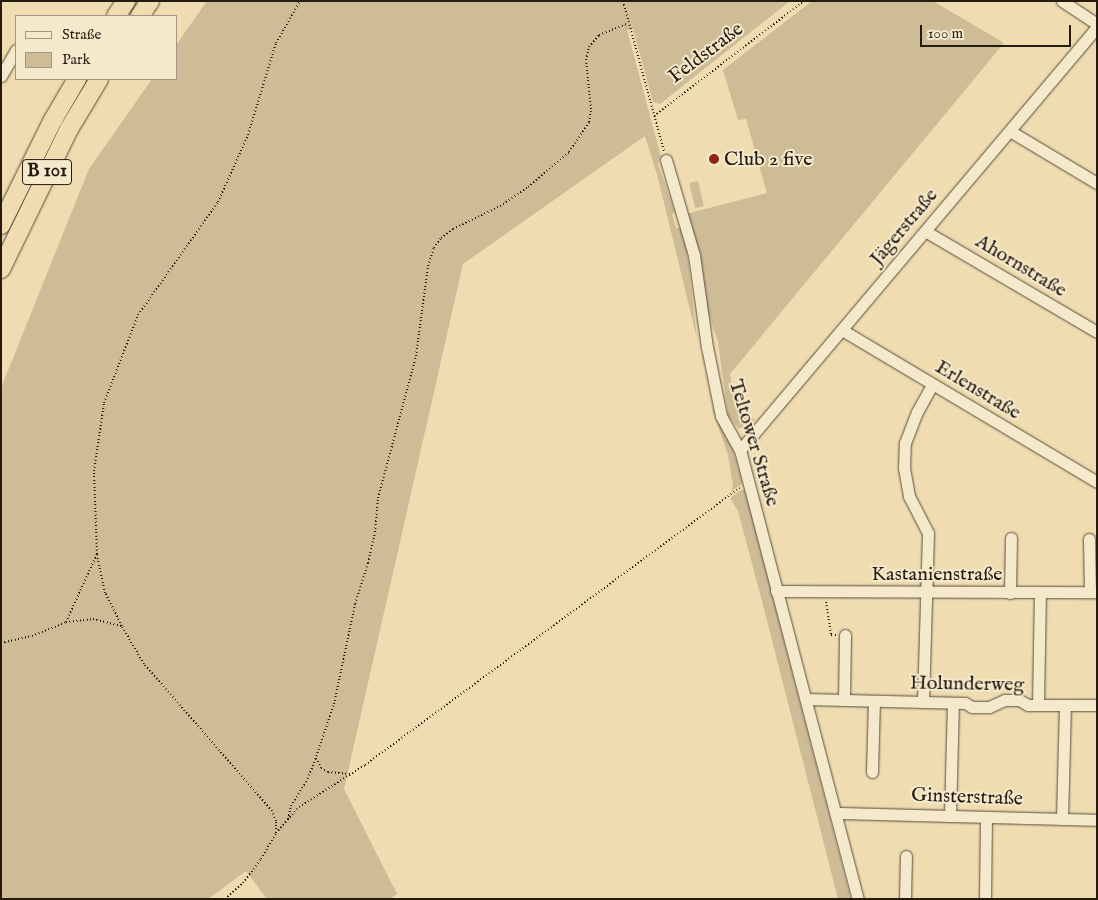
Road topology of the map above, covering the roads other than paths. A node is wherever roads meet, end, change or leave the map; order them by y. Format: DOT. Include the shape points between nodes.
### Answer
graph roads {
  1 [pos="126,1"];
  2 [pos="150,1"];
  3 [pos="1062,1"];
  4 [pos="117,15"];
  5 [pos="141,15"];
  6 [pos="1097,26"];
  7 [pos="15,52"];
  8 [pos="1,76"];
  9 [pos="76,80"];
  10 [pos="98,80"];
  11 [pos="1010,131"];
  12 [pos="666,160"];
  13 [pos="1097,183"];
  14 [pos="1,225"];
  15 [pos="925,231"];
  16 [pos="1,269"];
  17 [pos="842,330"];
  18 [pos="1097,332"];
  19 [pos="932,385"];
  20 [pos="740,450"];
  21 [pos="1097,482"];
  22 [pos="1011,538"];
  23 [pos="1089,539"];
  24 [pos="776,591"];
  25 [pos="926,592"];
  26 [pos="1093,592"];
  27 [pos="1010,593"];
  28 [pos="1040,593"];
  29 [pos="845,635"];
  30 [pos="806,699"];
  31 [pos="844,700"];
  32 [pos="874,701"];
  33 [pos="923,702"];
  34 [pos="953,703"];
  35 [pos="1038,705"];
  36 [pos="1065,705"];
  37 [pos="1097,706"];
  38 [pos="872,772"];
  39 [pos="836,813"];
  40 [pos="950,816"];
  41 [pos="986,817"];
  42 [pos="1062,819"];
  43 [pos="1097,820"];
  44 [pos="906,856"];
  45 [pos="858,899"];
  46 [pos="905,899"];
  47 [pos="985,899"];
  1 -- 4 [label="highway"];
  2 -- 5 [label="highway"];
  3 -- 6 [label="street"];
  6 -- 11 [label="street, Jägerstraße"];
  7 -- 8 [label="street"];
  9 -- 14 [label="highway, B 101" via="52,120"];
  10 -- 16 [label="highway, B 101" via="69,129"];
  11 -- 13 [label="street"];
  11 -- 15 [label="street, Jägerstraße"];
  12 -- 20 [label="street, Teltower Straße" via="694,255 721,416"];
  15 -- 17 [label="street, Jägerstraße"];
  15 -- 18 [label="street, Ahornstraße"];
  17 -- 19 [label="street, Erlenstraße"];
  17 -- 20 [label="street, Jägerstraße"];
  19 -- 21 [label="street, Erlenstraße"];
  19 -- 25 [label="street" via="905,443 904,468 909,496 928,533"];
  20 -- 24 [label="street, Teltower Straße"];
  22 -- 27 [label="street"];
  23 -- 26 [label="street"];
  24 -- 25 [label="street, Kastanienstraße"];
  24 -- 30 [label="street, Teltower Straße"];
  25 -- 27 [label="street, Kastanienstraße"];
  25 -- 33 [label="street"];
  26 -- 28 [label="street, Kastanienstraße"];
  27 -- 28 [label="street, Kastanienstraße"];
  28 -- 35 [label="street"];
  29 -- 31 [label="street"];
  30 -- 31 [label="street, Holunderweg"];
  30 -- 39 [label="street, Teltower Straße"];
  31 -- 32 [label="street, Holunderweg"];
  32 -- 33 [label="street, Holunderweg"];
  32 -- 38 [label="street"];
  33 -- 34 [label="street, Holunderweg"];
  34 -- 35 [label="street, Holunderweg" via="989,707 1005,700 1019,700 1028,705"];
  34 -- 40 [label="street"];
  35 -- 36 [label="street, Holunderweg"];
  36 -- 37 [label="street, Holunderweg"];
  36 -- 42 [label="street"];
  39 -- 40 [label="street, Ginsterstraße"];
  39 -- 45 [label="street, Teltower Straße"];
  40 -- 41 [label="street, Ginsterstraße"];
  41 -- 42 [label="street, Ginsterstraße"];
  41 -- 47 [label="street"];
  42 -- 43 [label="street, Ginsterstraße"];
  44 -- 46 [label="street"];
}
